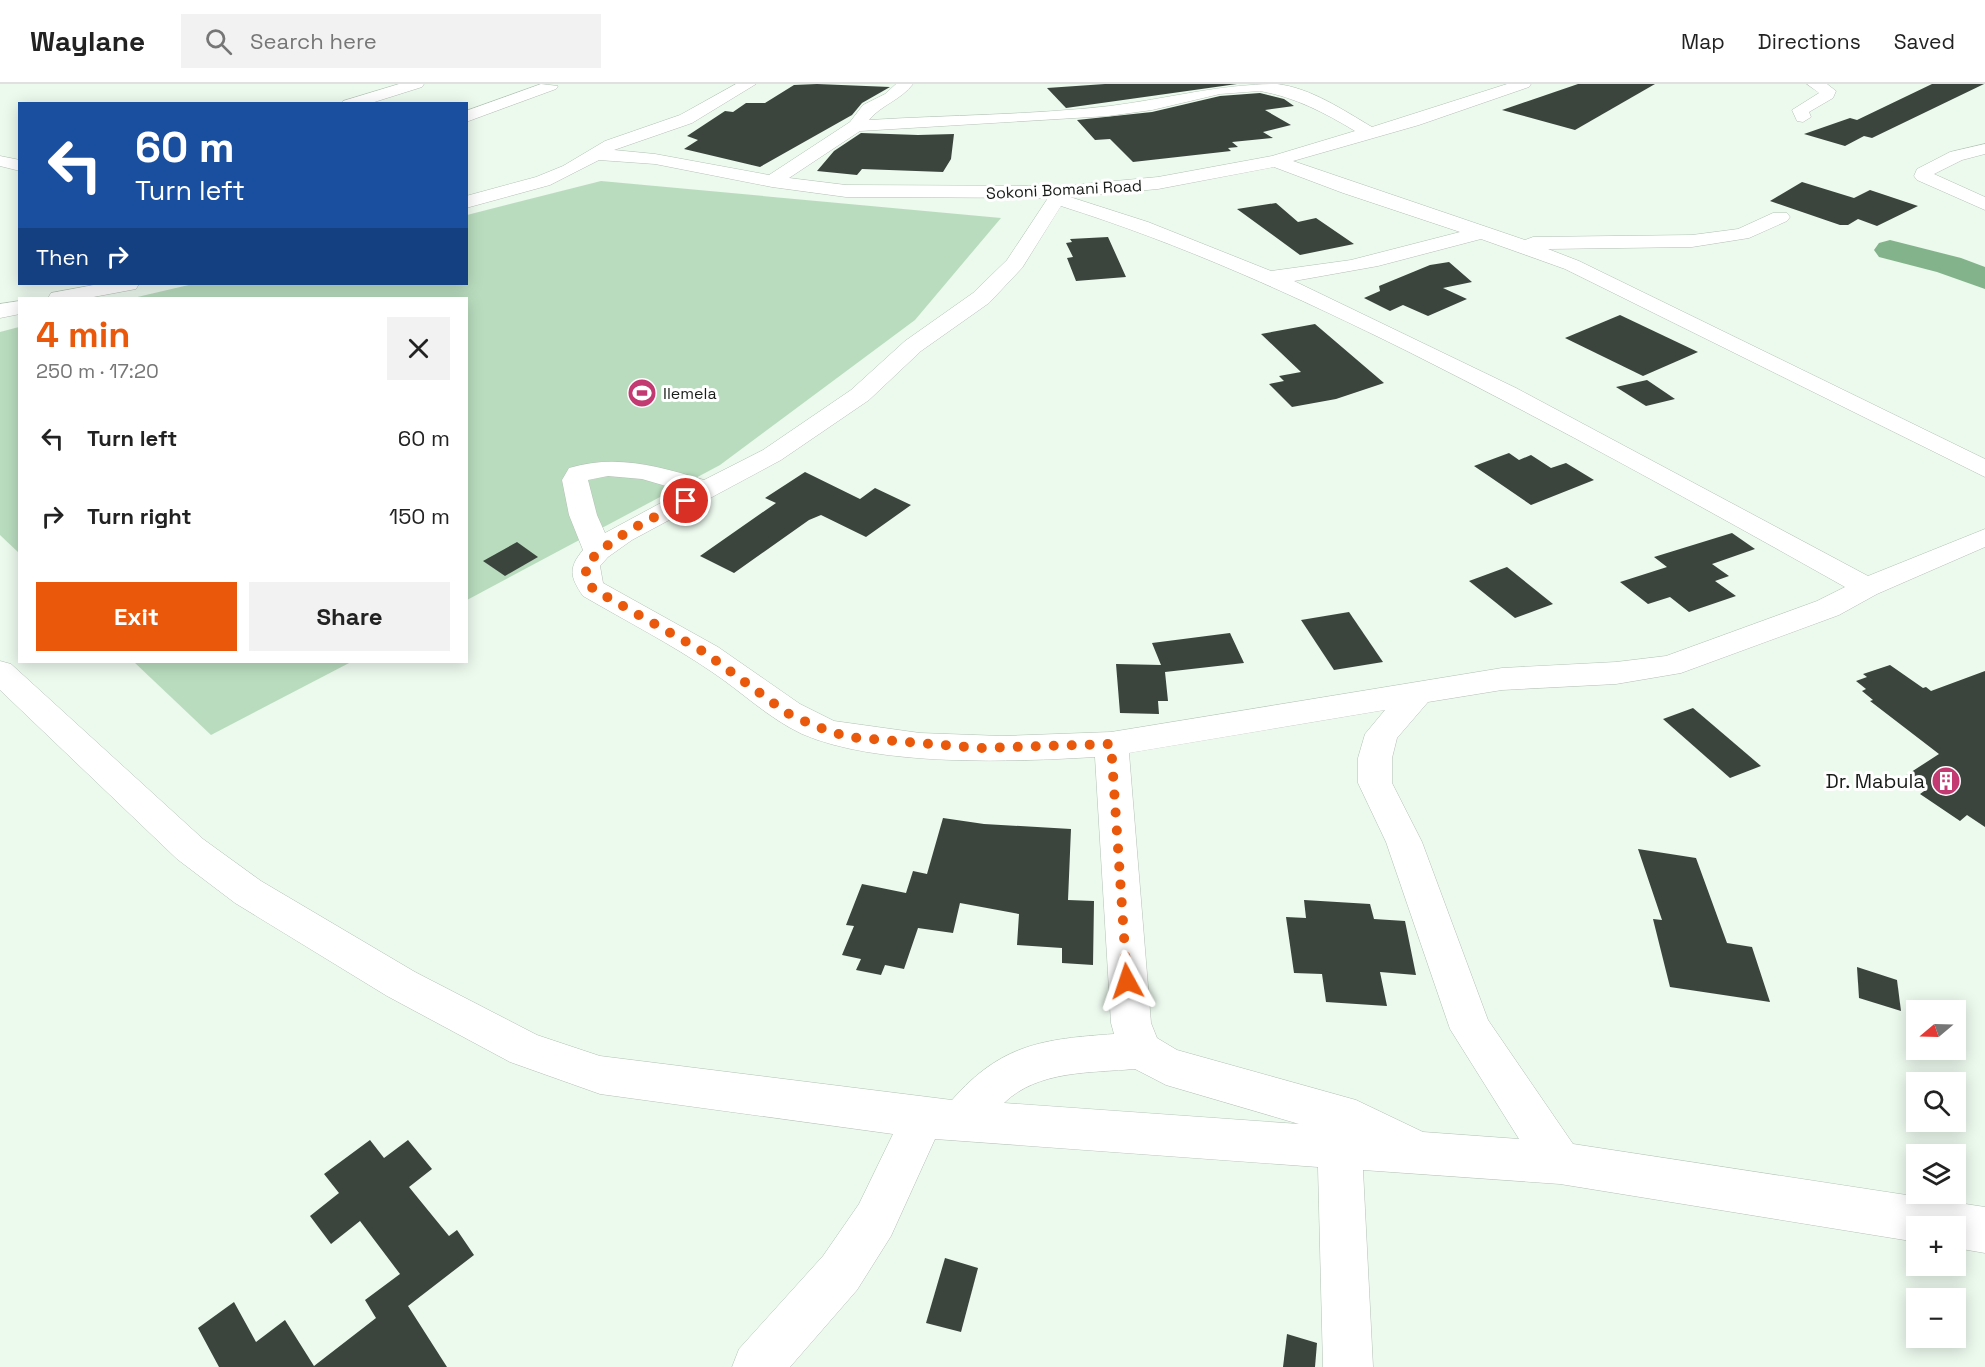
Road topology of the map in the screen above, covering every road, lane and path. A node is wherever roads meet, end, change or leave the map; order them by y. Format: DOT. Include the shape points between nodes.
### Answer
graph roads {
  1 [pos="416,84"];
  2 [pos="748,84"];
  3 [pos="905,84"];
  4 [pos="1523,84"];
  5 [pos="1815,84"];
  6 [pos="549,86"];
  7 [pos="372,94"];
  8 [pos="354,102"];
  9 [pos="1803,117"];
  10 [pos="468,118"];
  11 [pos="856,126"];
  12 [pos="1370,132"];
  13 [pos="1985,149"];
  14 [pos="594,154"];
  15 [pos="0,161"];
  16 [pos="1276,161"];
  17 [pos="18,166"];
  18 [pos="772,181"];
  19 [pos="1059,195"];
  20 [pos="471,196"];
  21 [pos="1985,204"];
  22 [pos="1780,217"];
  23 [pos="1482,232"];
  24 [pos="1514,242"];
  25 [pos="1300,282"];
  26 [pos="123,285"];
  27 [pos="63,297"];
  28 [pos="18,307"];
  29 [pos="0,311"];
  30 [pos="1985,470"];
  31 [pos="707,490"];
  32 [pos="1985,537"];
  33 [pos="598,551"];
  34 [pos="1867,586"];
  35 [pos="0,672"];
  36 [pos="1419,692"];
  37 [pos="1111,744"];
  38 [pos="1141,1050"];
  39 [pos="943,1119"];
  40 [pos="1340,1148"];
  41 [pos="1422,1155"];
  42 [pos="1560,1163"];
  43 [pos="1985,1230"];
  44 [pos="757,1367"];
  45 [pos="1348,1367"];
  1 -- 7 [label="street"];
  2 -- 14 [label="street" via="686,119"];
  3 -- 11 [label="street" via="869,109"];
  4 -- 12 [label="street, Sokoni Bomani Road"];
  5 -- 9 [label="street" via="1828,91 1827,95 1800,110"];
  6 -- 10 [label="street"];
  7 -- 8 [label="street"];
  11 -- 12 [label="street" via="1108,111 1220,89 1260,86 1324,106"];
  11 -- 18 [label="street"];
  12 -- 16 [label="street, Sokoni Bomani Road"];
  13 -- 21 [label="street" via="1956,156 1923,173"];
  14 -- 18 [label="street, Sokoni Bomani Road" via="655,159"];
  14 -- 20 [label="street" via="543,181"];
  15 -- 17 [label="street"];
  16 -- 19 [label="street, Sokoni Bomani Road" via="1158,183"];
  16 -- 23 [label="street" via="1382,201"];
  18 -- 19 [label="street, Sokoni Bomani Road" via="835,190"];
  19 -- 25 [label="street" via="1271,277"];
  19 -- 31 [label="street" via="1015,264 981,297 913,346 850,402 772,455"];
  22 -- 24 [label="street" via="1742,234 1692,240"];
  23 -- 24 [label="street"];
  23 -- 25 [label="street"];
  24 -- 30 [label="street" via="1634,294"];
  25 -- 34 [label="street" via="1598,438"];
  26 -- 27 [label="street"];
  28 -- 29 [label="street"];
  31 -- 33 [label="street" via="622,534"];
  31 -- 33 [label="street" via="668,478 606,468 578,474 575,480 583,515"];
  32 -- 34 [label="street"];
  33 -- 37 [label="street" via="586,565 586,578 593,589 704,652 787,713 815,726 848,737 916,745 980,748"];
  34 -- 36 [label="street" via="1828,609 1670,666 1502,679"];
  35 -- 39 [label="street" via="190,849 248,892 401,984 525,1049 600,1075"];
  36 -- 37 [label="street"];
  36 -- 42 [label="street" via="1382,734 1375,758 1375,783 1404,842 1471,1029"];
  37 -- 38 [label="street" via="1131,1023"];
  38 -- 39 [label="street" via="1059,1059 1016,1070"];
  38 -- 41 [label="street" via="1166,1066 1356,1120"];
  39 -- 40 [label="street"];
  39 -- 44 [label="street" via="840,1273"];
  40 -- 41 [label="street"];
  40 -- 45 [label="street"];
  41 -- 42 [label="street"];
  42 -- 43 [label="street"];
}
